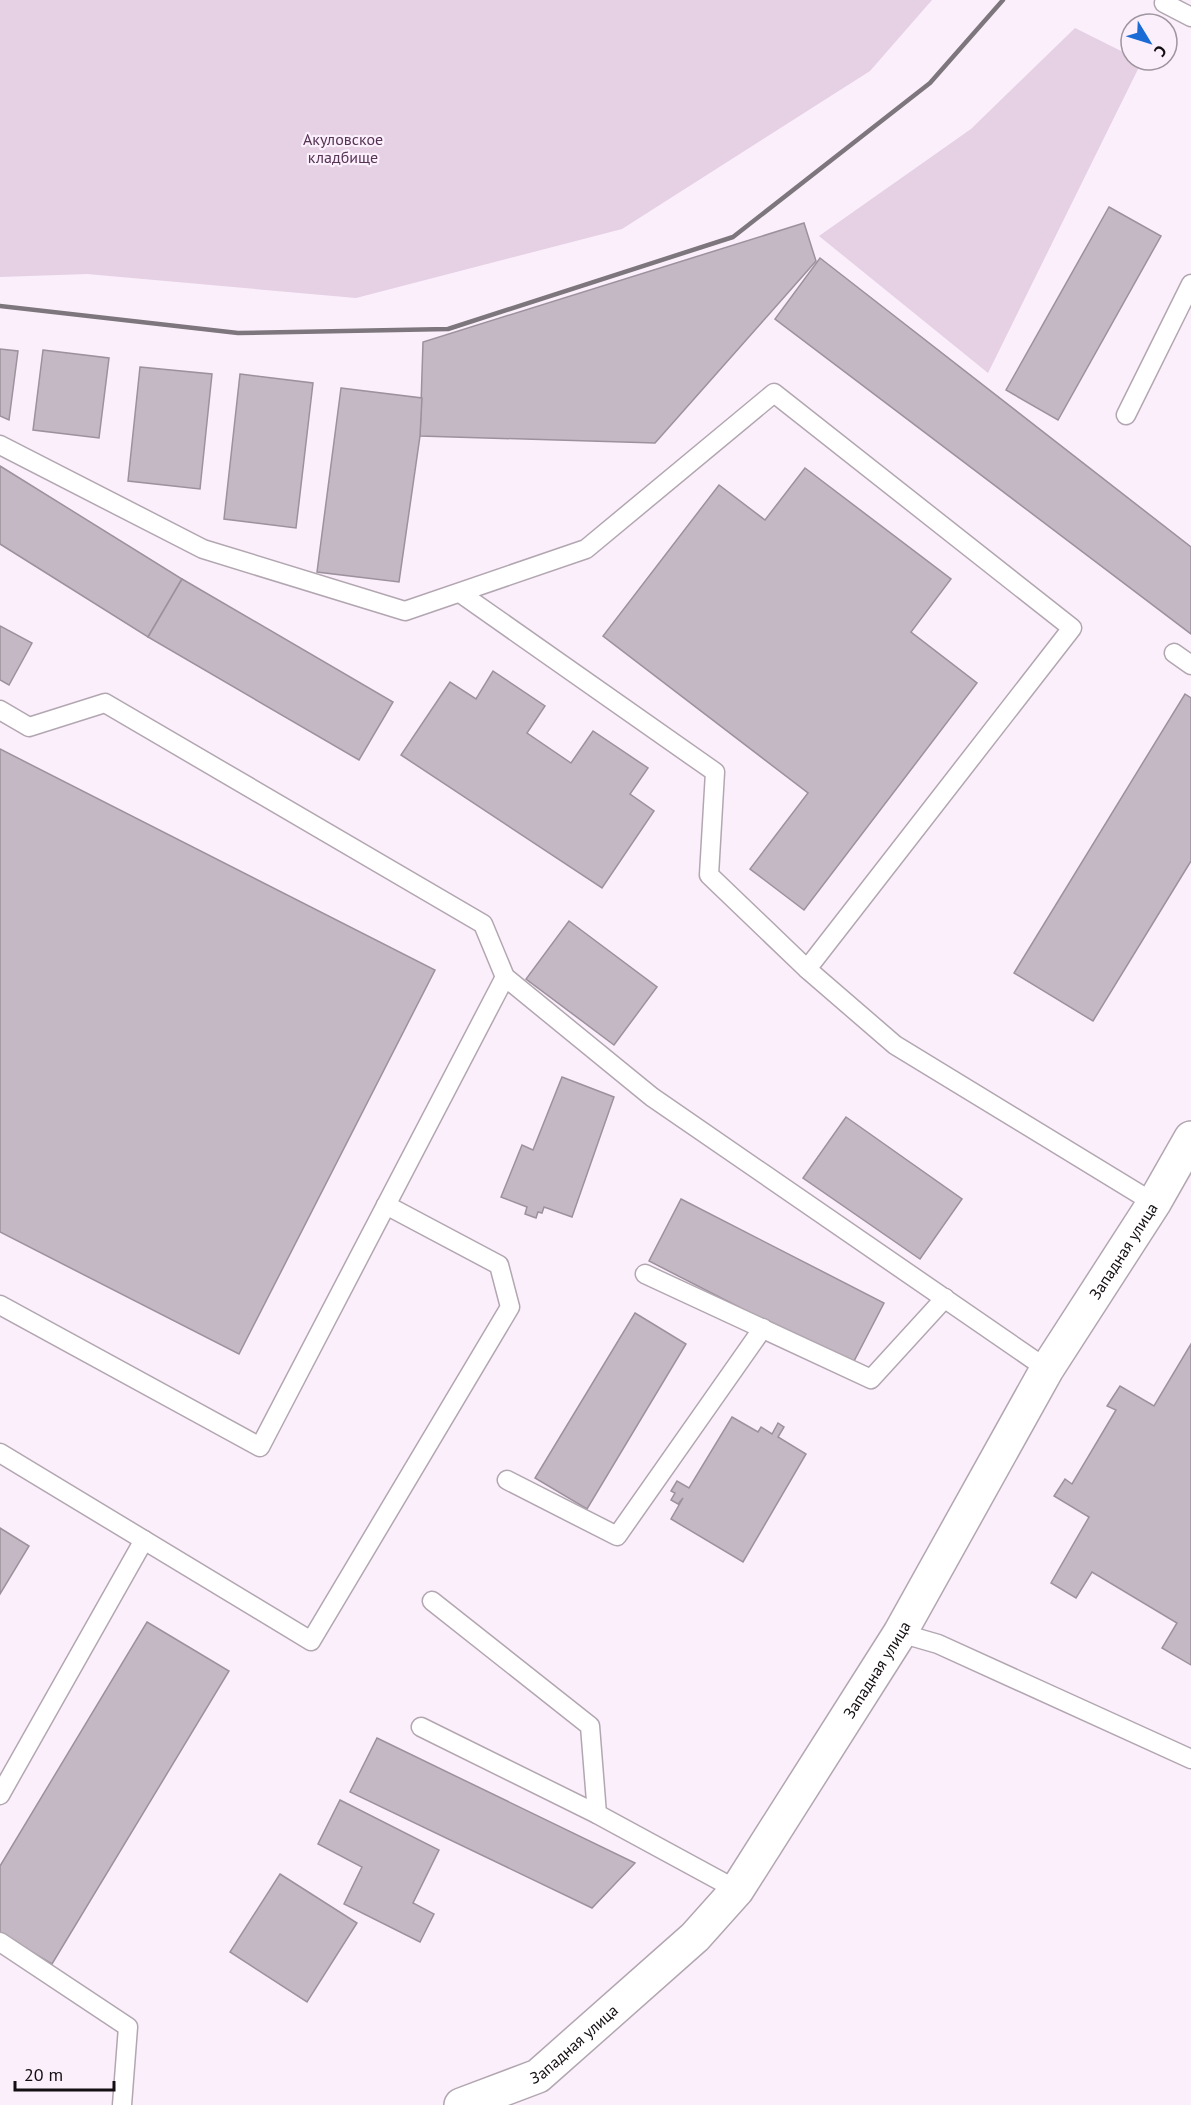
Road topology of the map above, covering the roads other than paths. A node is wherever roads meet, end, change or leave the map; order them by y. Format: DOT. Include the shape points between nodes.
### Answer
graph roads {
  1 [pos="1164,3"];
  2 [pos="1191,17"];
  3 [pos="1191,284"];
  4 [pos="1126,415"];
  5 [pos="0,445"];
  6 [pos="460,593"];
  7 [pos="1174,653"];
  8 [pos="1191,665"];
  9 [pos="0,710"];
  10 [pos="807,969"];
  11 [pos="504,977"];
  12 [pos="1191,1139"];
  13 [pos="1154,1203"];
  14 [pos="387,1205"];
  15 [pos="645,1274"];
  16 [pos="945,1298"];
  17 [pos="0,1305"];
  18 [pos="763,1328"];
  19 [pos="1047,1369"];
  20 [pos="0,1453"];
  21 [pos="507,1480"];
  22 [pos="144,1540"];
  23 [pos="432,1601"];
  24 [pos="900,1633"];
  25 [pos="421,1727"];
  26 [pos="1191,1759"];
  27 [pos="0,1795"];
  28 [pos="597,1814"];
  29 [pos="737,1890"];
  30 [pos="0,1942"];
  31 [pos="122,2105"];
  32 [pos="461,2105"];
  1 -- 2 [label="lane"];
  3 -- 4 [label="lane"];
  5 -- 6 [label="lane" via="202,549 405,611"];
  6 -- 10 [label="lane" via="715,772 709,875"];
  6 -- 10 [label="lane" via="586,549 774,393 1072,628"];
  7 -- 8 [label="lane"];
  9 -- 11 [label="lane" via="29,727 105,703 483,924"];
  10 -- 13 [label="lane" via="895,1045"];
  11 -- 14 [label="lane"];
  11 -- 16 [label="lane" via="652,1096"];
  12 -- 13 [label="street, Западная улица"];
  13 -- 19 [label="street, Западная улица"];
  14 -- 17 [label="lane" via="260,1447"];
  14 -- 22 [label="lane" via="499,1265 510,1307 311,1641"];
  15 -- 18 [label="lane"];
  16 -- 18 [label="lane" via="871,1379"];
  16 -- 19 [label="lane"];
  18 -- 21 [label="lane" via="617,1536"];
  19 -- 24 [label="street, Западная улица"];
  20 -- 22 [label="lane"];
  22 -- 27 [label="lane"];
  23 -- 28 [label="lane" via="590,1726"];
  24 -- 26 [label="lane" via="938,1644"];
  24 -- 29 [label="street, Западная улица"];
  25 -- 28 [label="lane"];
  28 -- 29 [label="lane"];
  29 -- 32 [label="street, Западная улица" via="695,1937 538,2076"];
  30 -- 31 [label="lane" via="128,2027"];
}
